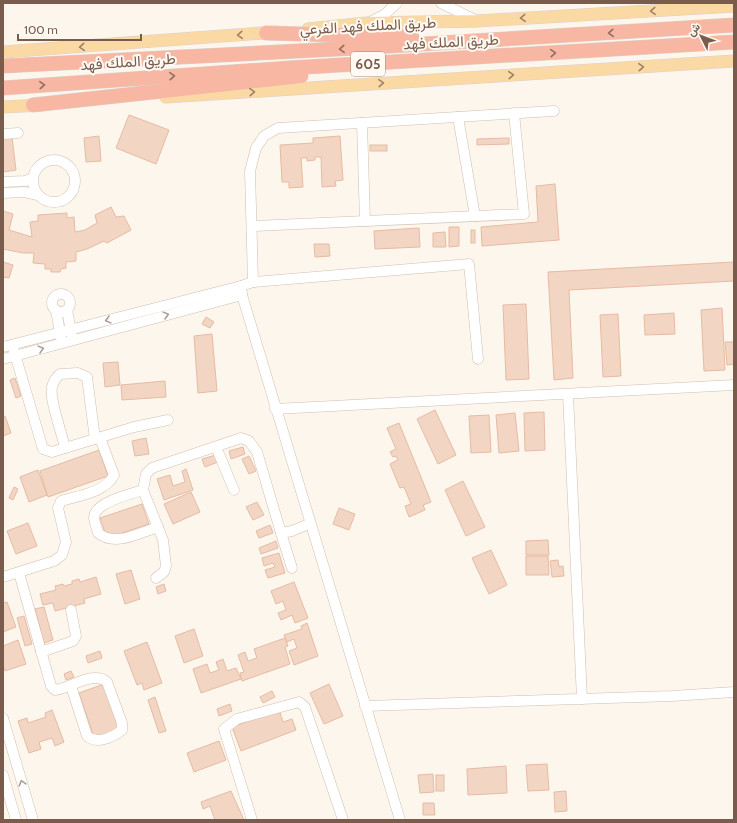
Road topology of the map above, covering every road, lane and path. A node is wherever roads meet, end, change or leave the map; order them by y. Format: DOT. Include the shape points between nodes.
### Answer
graph roads {
  1 [pos="397,3"];
  2 [pos="441,3"];
  3 [pos="734,6"];
  4 [pos="477,21"];
  5 [pos="367,23"];
  6 [pos="734,25"];
  7 [pos="266,33"];
  8 [pos="512,39"];
  9 [pos="734,42"];
  10 [pos="3,52"];
  11 [pos="486,58"];
  12 [pos="734,61"];
  13 [pos="3,66"];
  14 [pos="3,88"];
  15 [pos="33,105"];
  16 [pos="3,106"];
  17 [pos="554,111"];
  18 [pos="514,114"];
  19 [pos="458,117"];
  20 [pos="362,122"];
  21 [pos="18,133"];
  22 [pos="3,134"];
  23 [pos="33,178"];
  24 [pos="3,182"];
  25 [pos="3,193"];
  26 [pos="38,194"];
  27 [pos="475,216"];
  28 [pos="365,221"];
  29 [pos="253,226"];
  30 [pos="253,282"];
  31 [pos="241,290"];
  32 [pos="56,310"];
  33 [pos="67,310"];
  34 [pos="65,331"];
  35 [pos="73,340"];
  36 [pos="62,344"];
  37 [pos="8,346"];
  38 [pos="16,356"];
  39 [pos="3,359"];
  40 [pos="478,359"];
  41 [pos="734,385"];
  42 [pos="568,394"];
  43 [pos="275,409"];
  44 [pos="168,420"];
  45 [pos="97,439"];
  46 [pos="216,447"];
  47 [pos="65,448"];
  48 [pos="143,490"];
  49 [pos="234,490"];
  50 [pos="309,524"];
  51 [pos="158,528"];
  52 [pos="281,533"];
  53 [pos="292,568"];
  54 [pos="19,573"];
  55 [pos="3,577"];
  56 [pos="156,578"];
  57 [pos="70,610"];
  58 [pos="41,652"];
  59 [pos="70,686"];
  60 [pos="734,692"];
  61 [pos="582,699"];
  62 [pos="365,706"];
  63 [pos="3,718"];
  64 [pos="5,731"];
  65 [pos="3,774"];
  66 [pos="16,820"];
  67 [pos="33,820"];
  68 [pos="252,820"];
  69 [pos="343,820"];
  70 [pos="400,820"];
  1 -- 5 [label="street" via="384,15"];
  2 -- 4 [label="street"];
  3 -- 4 [label="main road, طريق الملك فهد الفرعي, one-way"];
  4 -- 5 [label="main road, طريق الملك فهد الفرعي"];
  5 -- 7 [label="main road, طريق الملك فهد الفرعي"];
  6 -- 8 [label="highway, طريق الملك فهد / 605, one-way"];
  7 -- 8 [label="highway"];
  7 -- 10 [label="main road, طريق الملك فهد الفرعي, one-way"];
  8 -- 13 [label="highway, طريق الملك فهد / 605, one-way"];
  11 -- 9 [label="highway, طريق الملك فهد / 605, one-way"];
  14 -- 11 [label="highway, طريق الملك فهد / 605, one-way" via="289,68"];
  11 -- 15 [label="highway"];
  15 -- 12 [label="main road, one-way"];
  15 -- 16 [label="main road"];
  17 -- 18 [label="street"];
  18 -- 19 [label="street"];
  18 -- 27 [label="street" via="524,214"];
  19 -- 20 [label="street"];
  19 -- 27 [label="street"];
  20 -- 28 [label="street"];
  20 -- 29 [label="street" via="278,128 264,136 256,148 250,171"];
  21 -- 22 [label="street"];
  23 -- 24 [label="street"];
  23 -- 26 [label="street" via="34,188"];
  23 -- 26 [label="street" via="41,165 56,160 65,163 75,175 74,190 63,201 48,202"];
  25 -- 26 [label="street"];
  27 -- 28 [label="street"];
  28 -- 29 [label="street"];
  29 -- 30 [label="street"];
  30 -- 31 [label="street"];
  30 -- 40 [label="street" via="469,264"];
  31 -- 34 [label="street, one-way"];
  35 -- 31 [label="street, one-way"];
  31 -- 43 [label="street"];
  32 -- 33 [label="street"];
  32 -- 33 [label="street" via="52,305 53,299 61,294 70,300"];
  32 -- 34 [label="street"];
  33 -- 34 [label="street"];
  34 -- 35 [label="street"];
  34 -- 36 [label="street"];
  34 -- 37 [label="street"];
  35 -- 36 [label="street"];
  38 -- 36 [label="street, one-way"];
  37 -- 38 [label="street"];
  38 -- 39 [label="street"];
  38 -- 47 [label="street" via="44,448 52,452"];
  41 -- 42 [label="street"];
  42 -- 43 [label="street"];
  42 -- 61 [label="street"];
  43 -- 50 [label="street"];
  44 -- 45 [label="street"];
  45 -- 47 [label="street"];
  45 -- 47 [label="street" via="87,377 78,373 60,374 51,388"];
  45 -- 54 [label="street" via="114,475 111,482 61,502 58,508 66,542 62,556"];
  46 -- 48 [label="street" via="152,468 146,474"];
  46 -- 49 [label="street"];
  46 -- 52 [label="street" via="241,438 253,446"];
  48 -- 51 [label="street"];
  48 -- 51 [label="street" via="105,503 97,510 94,516 98,532 110,540"];
  50 -- 52 [label="street"];
  50 -- 62 [label="street"];
  51 -- 56 [label="street" via="163,540 166,566 164,572"];
  52 -- 53 [label="street"];
  54 -- 55 [label="street"];
  54 -- 58 [label="street"];
  57 -- 58 [label="street" via="76,636 73,640"];
  58 -- 59 [label="street" via="51,686 55,690"];
  59 -- 59 [label="street" via="96,677 108,682 122,730 99,741 87,736"];
  60 -- 61 [label="street"];
  61 -- 62 [label="street"];
  62 -- 70 [label="street"];
  63 -- 64 [label="street"];
  67 -- 64 [label="street, one-way"];
  65 -- 66 [label="street"];
  68 -- 69 [label="street" via="224,729 237,720 299,702 305,707"];
}
